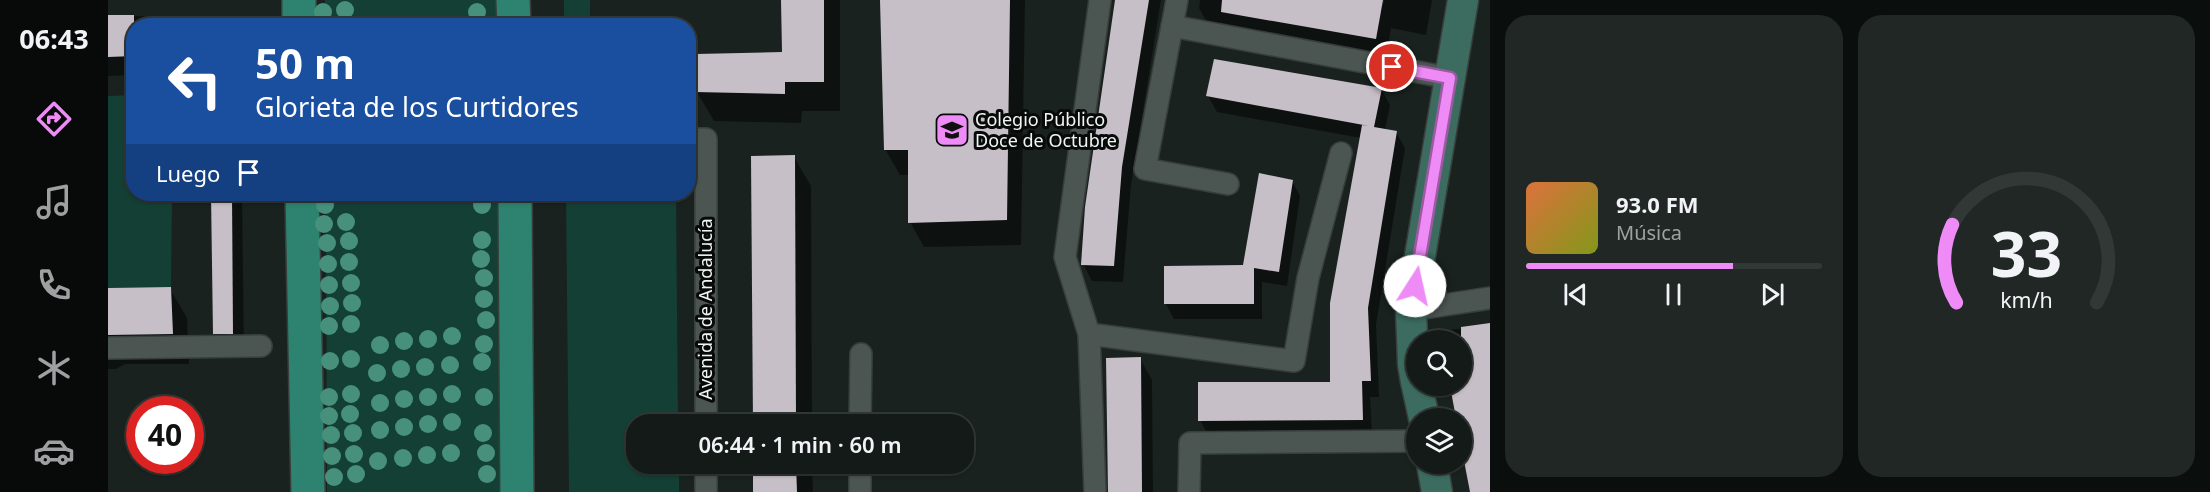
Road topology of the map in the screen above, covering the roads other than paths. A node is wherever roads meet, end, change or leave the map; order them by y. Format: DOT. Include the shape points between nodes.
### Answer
graph roads {
  1 [pos="299,0"];
  2 [pos="513,0"];
  3 [pos="1100,0"];
  4 [pos="1177,0"];
  5 [pos="1463,0"];
  6 [pos="299,18"];
  7 [pos="514,18"];
  8 [pos="1172,26"];
  9 [pos="1450,78"];
  10 [pos="696,139"];
  11 [pos="1341,153"];
  12 [pos="1228,184"];
  13 [pos="302,201"];
  14 [pos="515,201"];
  15 [pos="1490,298"];
  16 [pos="1411,310"];
  17 [pos="1412,330"];
  18 [pos="1089,334"];
  19 [pos="261,346"];
  20 [pos="108,348"];
  21 [pos="861,354"];
  22 [pos="706,414"];
  23 [pos="860,414"];
  24 [pos="1406,441"];
  25 [pos="706,474"];
  26 [pos="860,474"];
  27 [pos="1434,474"];
  28 [pos="308,492"];
  29 [pos="517,492"];
  30 [pos="706,492"];
  31 [pos="860,492"];
  32 [pos="1095,492"];
  33 [pos="1189,492"];
  34 [pos="1437,492"];
  1 -- 6 [label="main road"];
  2 -- 7 [label="main road"];
  3 -- 18 [label="street" via="1065,258"];
  4 -- 8 [label="street"];
  5 -- 9 [label="street"];
  8 -- 9 [label="street"];
  8 -- 12 [label="street" via="1145,169"];
  9 -- 16 [label="street"];
  10 -- 22 [label="street, Avenida de Andalucía" via="706,139"];
  11 -- 18 [label="street" via="1308,278 1294,361"];
  13 -- 28 [label="main road"];
  14 -- 29 [label="main road"];
  15 -- 16 [label="street"];
  16 -- 17 [label="street"];
  18 -- 32 [label="street"];
  19 -- 20 [label="street"];
  21 -- 23 [label="street"];
  24 -- 33 [label="street" via="1190,443"];
  25 -- 30 [label="street"];
  26 -- 31 [label="street"];
  27 -- 34 [label="street"];
}
